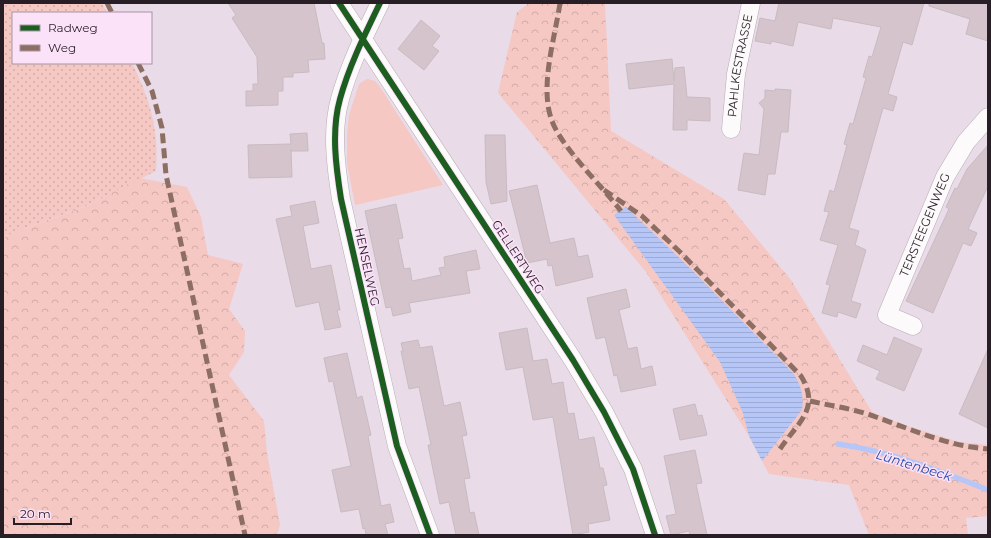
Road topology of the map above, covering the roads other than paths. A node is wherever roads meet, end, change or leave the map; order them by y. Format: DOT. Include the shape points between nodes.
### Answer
graph roads {
  1 [pos="339,3"];
  2 [pos="380,3"];
  3 [pos="751,3"];
  4 [pos="363,38"];
  5 [pos="988,117"];
  6 [pos="731,129"];
  7 [pos="913,326"];
  8 [pos="430,535"];
  9 [pos="655,535"];
  1 -- 4 [label="street, GELLERTWEG"];
  2 -- 4 [label="street, HENSELWEG"];
  3 -- 6 [label="street, PAHLKESTRASSE" via="736,74"];
  4 -- 8 [label="street, HENSELWEG" via="340,100 335,163 397,446"];
  4 -- 9 [label="street, GELLERTWEG" via="573,360 604,412 633,469"];
  5 -- 7 [label="street, TERSTEEGENWEG" via="966,142 945,177 887,315"];
}
